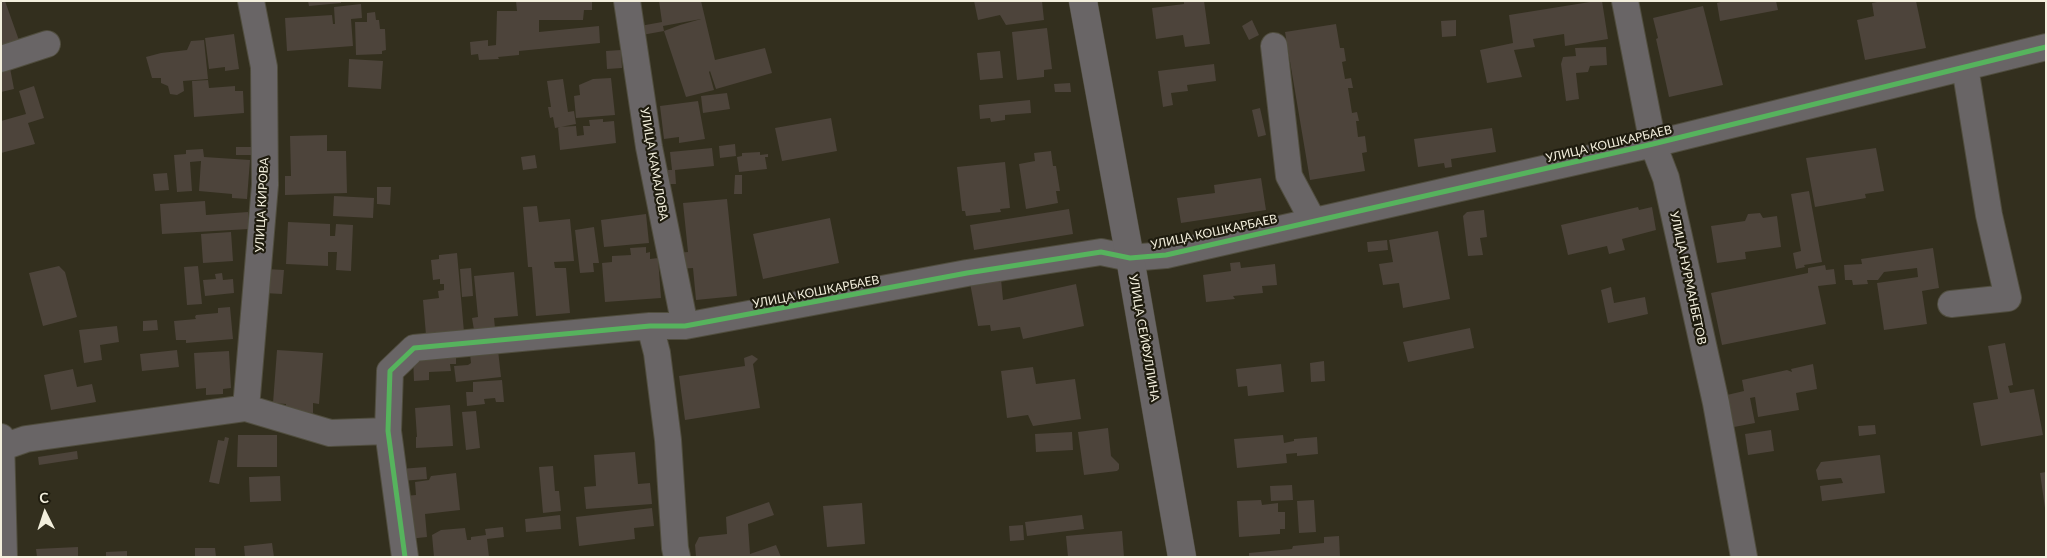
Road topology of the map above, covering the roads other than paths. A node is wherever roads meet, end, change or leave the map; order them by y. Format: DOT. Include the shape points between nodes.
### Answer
graph roads {
  1 [pos="252,1"];
  2 [pos="627,1"];
  3 [pos="1083,1"];
  4 [pos="1625,1"];
  5 [pos="47,44"];
  6 [pos="1274,46"];
  7 [pos="2046,47"];
  8 [pos="1,59"];
  9 [pos="1965,67"];
  10 [pos="1653,144"];
  11 [pos="1313,221"];
  12 [pos="1130,258"];
  13 [pos="1951,304"];
  14 [pos="650,326"];
  15 [pos="685,326"];
  16 [pos="246,408"];
  17 [pos="388,431"];
  18 [pos="2,442"];
  19 [pos="4,557"];
  20 [pos="406,557"];
  21 [pos="677,557"];
  22 [pos="1182,557"];
  23 [pos="1744,557"];
  1 -- 16 [label="street, УЛИЦА КИРОВА" via="264,67 265,185"];
  2 -- 15 [label="street, УЛИЦА КАМАЛОВА" via="649,146"];
  3 -- 12 [label="street, УЛИЦА СЕЙФУЛЛИНА"];
  4 -- 10 [label="street, УЛИЦА НУРМАНБЕТОВ"];
  5 -- 8 [label="street"];
  6 -- 11 [label="street" via="1289,176"];
  7 -- 9 [label="street, УЛИЦА КОШКАРБАЕВ"];
  9 -- 10 [label="street, УЛИЦА КОШКАРБАЕВ"];
  9 -- 13 [label="street" via="1989,216 2008,298"];
  10 -- 11 [label="street, УЛИЦА КОШКАРБАЕВ"];
  10 -- 23 [label="street, УЛИЦА НУРМАНБЕТОВ" via="1666,178 1716,403"];
  11 -- 12 [label="street, УЛИЦА КОШКАРБАЕВ" via="1166,255"];
  12 -- 15 [label="street, УЛИЦА КОШКАРБАЕВ" via="1101,252 967,273"];
  12 -- 22 [label="street, УЛИЦА СЕЙФУЛЛИНА"];
  14 -- 15 [label="street, УЛИЦА КОШКАРБАЕВ"];
  14 -- 17 [label="street, УЛИЦА КОШКАРБАЕВ" via="414,348 390,371"];
  14 -- 21 [label="street" via="658,353"];
  16 -- 17 [label="street" via="330,433"];
  16 -- 18 [label="street"];
  17 -- 20 [label="street, УЛИЦА КОШКАРБАЕВ"];
  18 -- 19 [label="street"];
}
